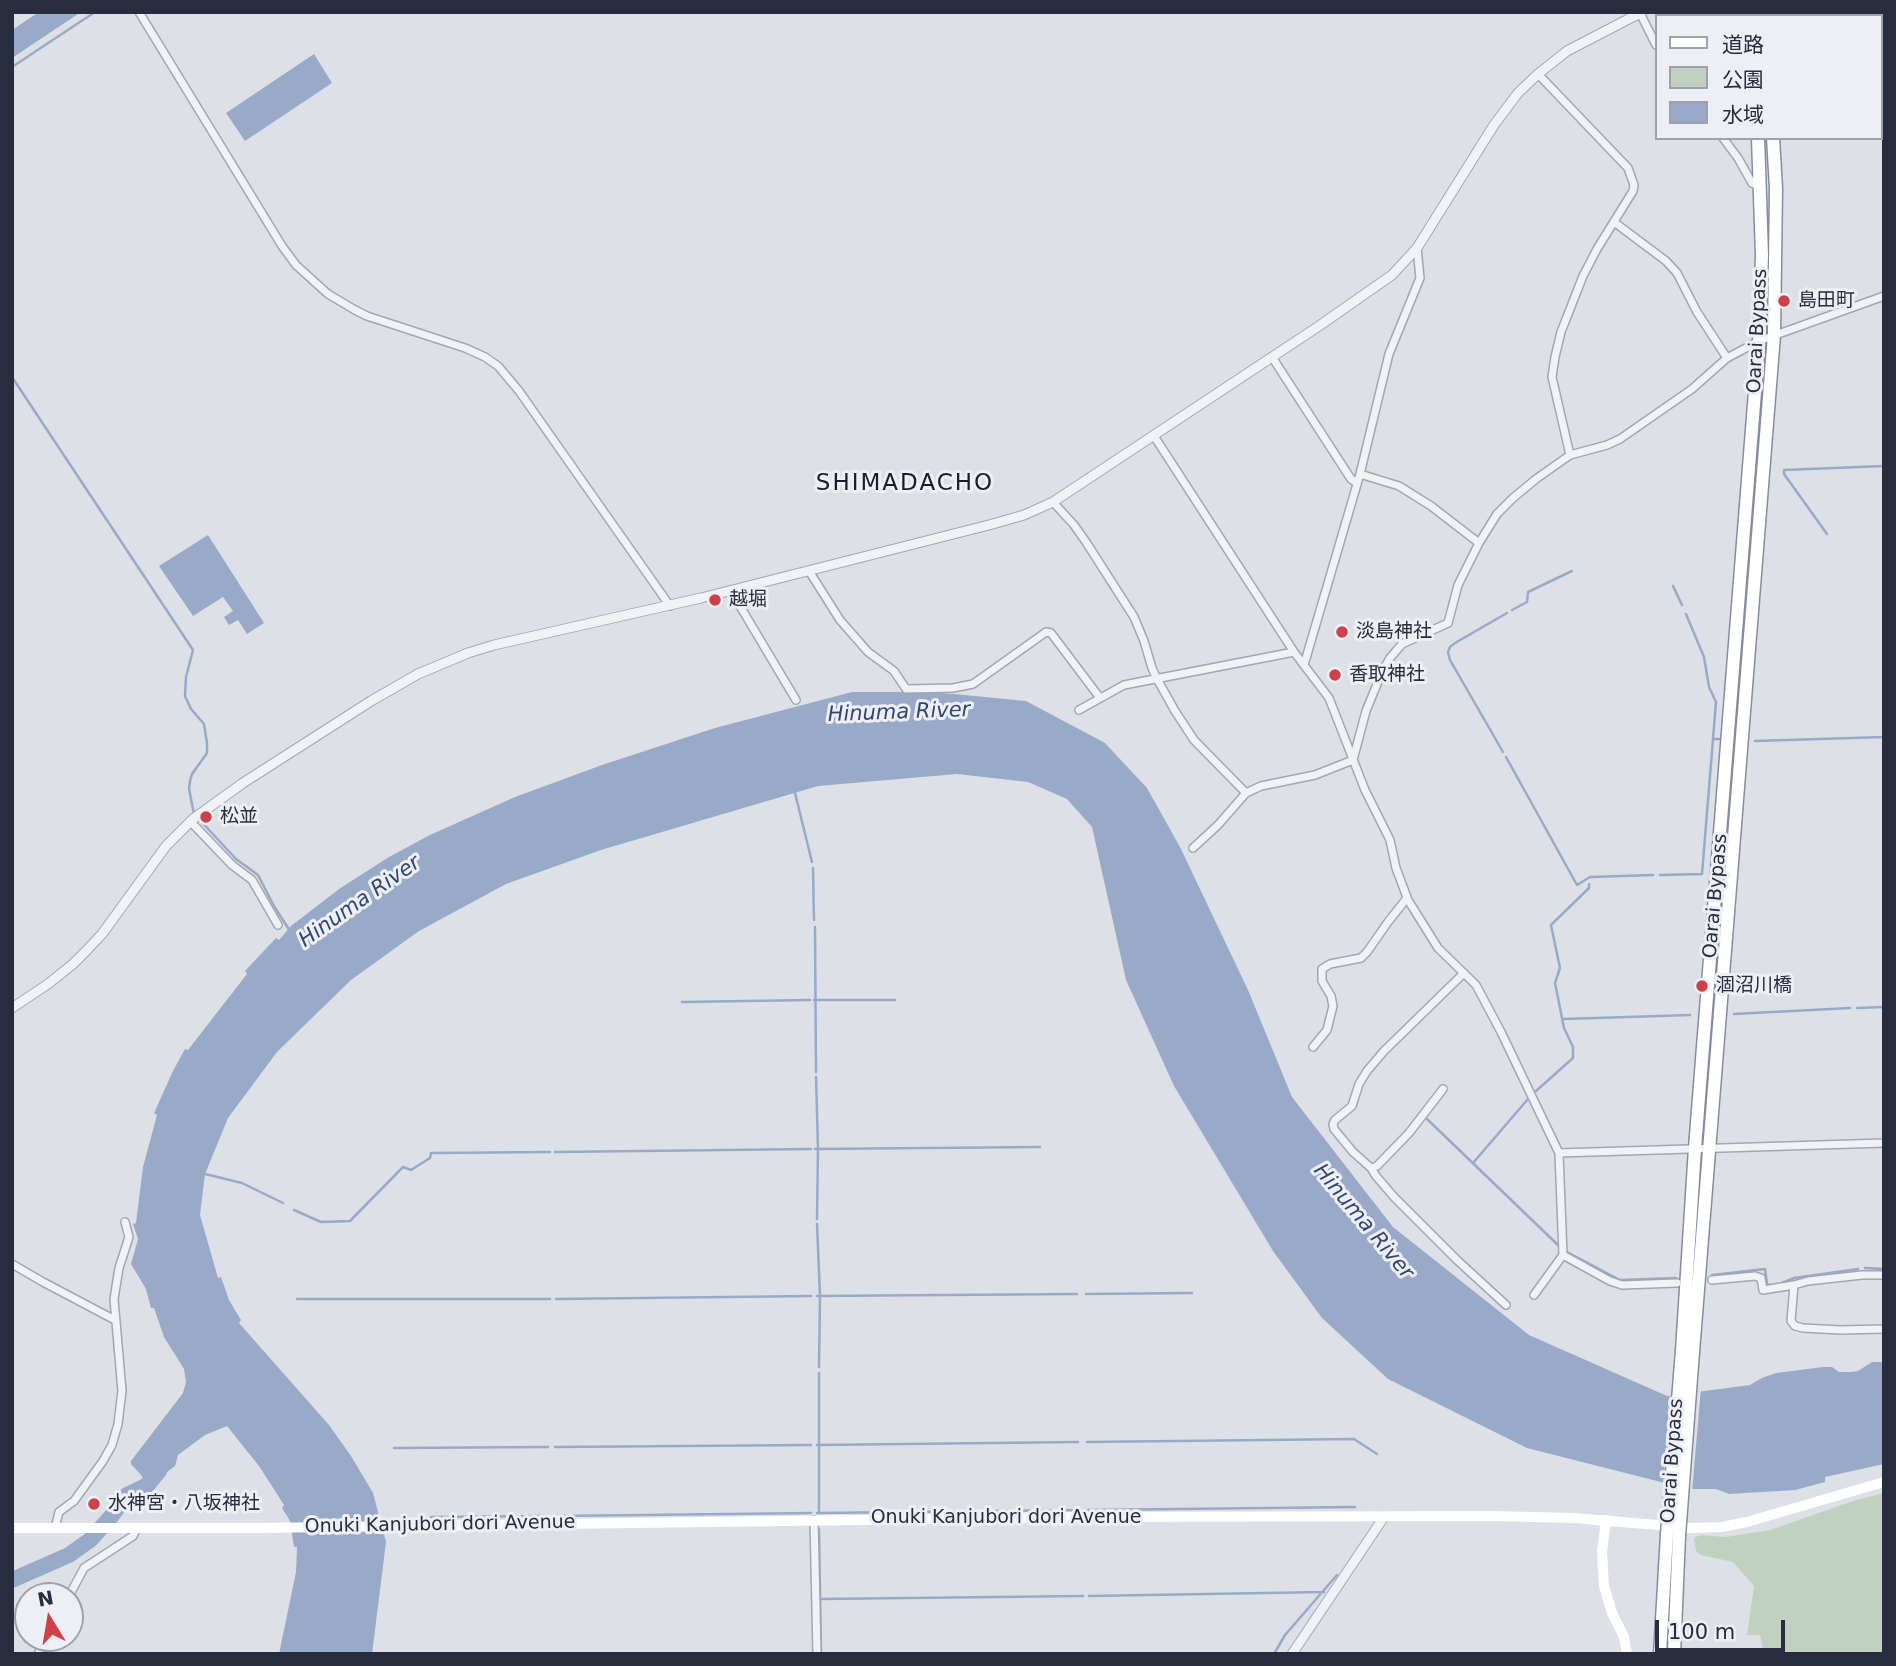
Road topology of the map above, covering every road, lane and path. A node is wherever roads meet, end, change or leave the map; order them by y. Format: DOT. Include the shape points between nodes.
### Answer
graph roads {
  1 [pos="139,12"];
  2 [pos="1618,12"];
  3 [pos="1641,13"];
  4 [pos="1624,21"];
  5 [pos="1654,41"];
  6 [pos="1538,74"];
  7 [pos="1724,140"];
  8 [pos="1758,140"];
  9 [pos="1773,140"];
  10 [pos="1761,188"];
  11 [pos="1614,222"];
  12 [pos="1417,248"];
  13 [pos="1884,296"];
  14 [pos="1774,335"];
  15 [pos="1759,341"];
  16 [pos="1272,357"];
  17 [pos="1727,358"];
  18 [pos="1154,436"];
  19 [pos="1570,455"];
  20 [pos="1360,474"];
  21 [pos="1357,483"];
  22 [pos="1053,502"];
  23 [pos="1479,543"];
  24 [pos="809,571"];
  25 [pos="731,591"];
  26 [pos="670,606"];
  27 [pos="1294,652"];
  28 [pos="1304,665"];
  29 [pos="1156,677"];
  30 [pos="1100,698"];
  31 [pos="796,700"];
  32 [pos="1079,709"];
  33 [pos="1353,760"];
  34 [pos="1246,793"];
  35 [pos="191,821"];
  36 [pos="1194,848"];
  37 [pos="1407,898"];
  38 [pos="278,925"];
  39 [pos="1464,973"];
  40 [pos="12,1008"];
  41 [pos="1313,1047"];
  42 [pos="1443,1088"];
  43 [pos="1884,1143"];
  44 [pos="1695,1148"];
  45 [pos="1710,1148"];
  46 [pos="1559,1153"];
  47 [pos="1371,1168"];
  48 [pos="125,1222"];
  49 [pos="1563,1255"];
  50 [pos="12,1264"];
  51 [pos="1884,1275"];
  52 [pos="1712,1280"];
  53 [pos="1677,1283"];
  54 [pos="1794,1285"];
  55 [pos="1534,1295"];
  56 [pos="1506,1305"];
  57 [pos="115,1320"];
  58 [pos="1884,1329"];
  59 [pos="1688,1351"];
  60 [pos="1884,1482"];
  61 [pos="1384,1517"];
  62 [pos="814,1520"];
  63 [pos="1606,1520"];
  64 [pos="12,1528"];
  65 [pos="58,1528"];
  66 [pos="137,1528"];
  67 [pos="1673,1535"];
  68 [pos="76,1582"];
  69 [pos="817,1654"];
  70 [pos="1292,1654"];
  71 [pos="1627,1654"];
  72 [pos="1660,1654"];
  73 [pos="1674,1654"];
  1 -- 26 [label="street" via="296,265 328,294 367,316 465,348 499,366"];
  2 -- 4 [label="street"];
  3 -- 4 [label="street"];
  3 -- 5 [label="street"];
  4 -- 6 [label="street" via="1567,51"];
  6 -- 11 [label="street" via="1628,168 1633,191"];
  6 -- 12 [label="street" via="1503,112"];
  7 -- 10 [label="street" via="1752,183"];
  8 -- 10 [label="highway, Oarai Bypass"];
  9 -- 14 [label="highway, Oarai Bypass"];
  10 -- 15 [label="highway, Oarai Bypass"];
  11 -- 17 [label="street" via="1677,272"];
  11 -- 19 [label="street" via="1583,276 1555,357 1552,377"];
  12 -- 16 [label="street" via="1378,286"];
  12 -- 20 [label="street" via="1420,278 1389,354"];
  13 -- 14 [label="street"];
  14 -- 15 [label="street"];
  14 -- 45 [label="highway, Oarai Bypass"];
  15 -- 17 [label="street"];
  15 -- 44 [label="highway, Oarai Bypass"];
  16 -- 18 [label="street"];
  16 -- 21 [label="street"];
  17 -- 19 [label="street" via="1692,389 1620,439"];
  18 -- 22 [label="street"];
  18 -- 27 [label="street"];
  19 -- 23 [label="street" via="1513,498"];
  20 -- 21 [label="street"];
  20 -- 23 [label="street" via="1399,486"];
  21 -- 28 [label="street"];
  22 -- 24 [label="street" via="1009,520"];
  22 -- 29 [label="street" via="1086,542 1134,617"];
  23 -- 33 [label="street" via="1458,585 1448,623 1402,644 1390,658 1367,710"];
  24 -- 25 [label="street"];
  24 -- 30 [label="street" via="841,620 868,652 894,671 906,689 973,684 1046,632"];
  25 -- 26 [label="street"];
  25 -- 31 [label="street"];
  26 -- 35 [label="street" via="494,645 418,674 243,783"];
  27 -- 28 [label="street"];
  27 -- 29 [label="street"];
  28 -- 33 [label="street" via="1329,698"];
  29 -- 30 [label="street" via="1124,685"];
  29 -- 34 [label="street" via="1194,740"];
  30 -- 32 [label="street"];
  33 -- 34 [label="street"];
  33 -- 37 [label="street" via="1390,840"];
  34 -- 36 [label="street"];
  35 -- 38 [label="street" via="252,880"];
  35 -- 40 [label="street" via="166,846 80,957"];
  37 -- 39 [label="street" via="1437,948"];
  37 -- 41 [label="street" via="1361,958 1322,969 1333,1006 1327,1030"];
  39 -- 46 [label="street" via="1476,985 1501,1032"];
  39 -- 47 [label="street" via="1384,1051 1363,1077 1352,1106 1333,1124"];
  42 -- 47 [label="street" via="1409,1133"];
  43 -- 45 [label="street"];
  44 -- 45 [label="street"];
  44 -- 46 [label="street"];
  44 -- 59 [label="highway, Oarai Bypass"];
  45 -- 59 [label="highway, Oarai Bypass"];
  46 -- 49 [label="street"];
  47 -- 56 [label="street" via="1403,1206"];
  48 -- 57 [label="street" via="129,1237 119,1268"];
  49 -- 53 [label="street" via="1622,1285"];
  49 -- 55 [label="street"];
  50 -- 57 [label="street"];
  51 -- 54 [label="street"];
  52 -- 54 [label="street" via="1755,1276 1763,1290"];
  54 -- 58 [label="street" via="1791,1321 1795,1326"];
  57 -- 65 [label="street" via="121,1378 118,1424 103,1461 74,1501 59,1512"];
  59 -- 67 [label="highway, Oarai Bypass, bridge"];
  60 -- 63 [label="main road, Onuki Kanjubori dori Avenue" via="1722,1527"];
  61 -- 62 [label="main road, Onuki Kanjubori dori Avenue"];
  61 -- 63 [label="main road, Onuki Kanjubori dori Avenue"];
  61 -- 70 [label="street"];
  62 -- 66 [label="main road, Onuki Kanjubori dori Avenue"];
  62 -- 69 [label="street"];
  63 -- 71 [label="main road" via="1604,1586"];
  64 -- 65 [label="main road, Onuki Kanjubori dori Avenue"];
  65 -- 66 [label="main road, Onuki Kanjubori dori Avenue"];
  66 -- 68 [label="street" via="134,1536 84,1567"];
  67 -- 72 [label="highway, Oarai Bypass"];
  67 -- 73 [label="highway, Oarai Bypass"];
}
